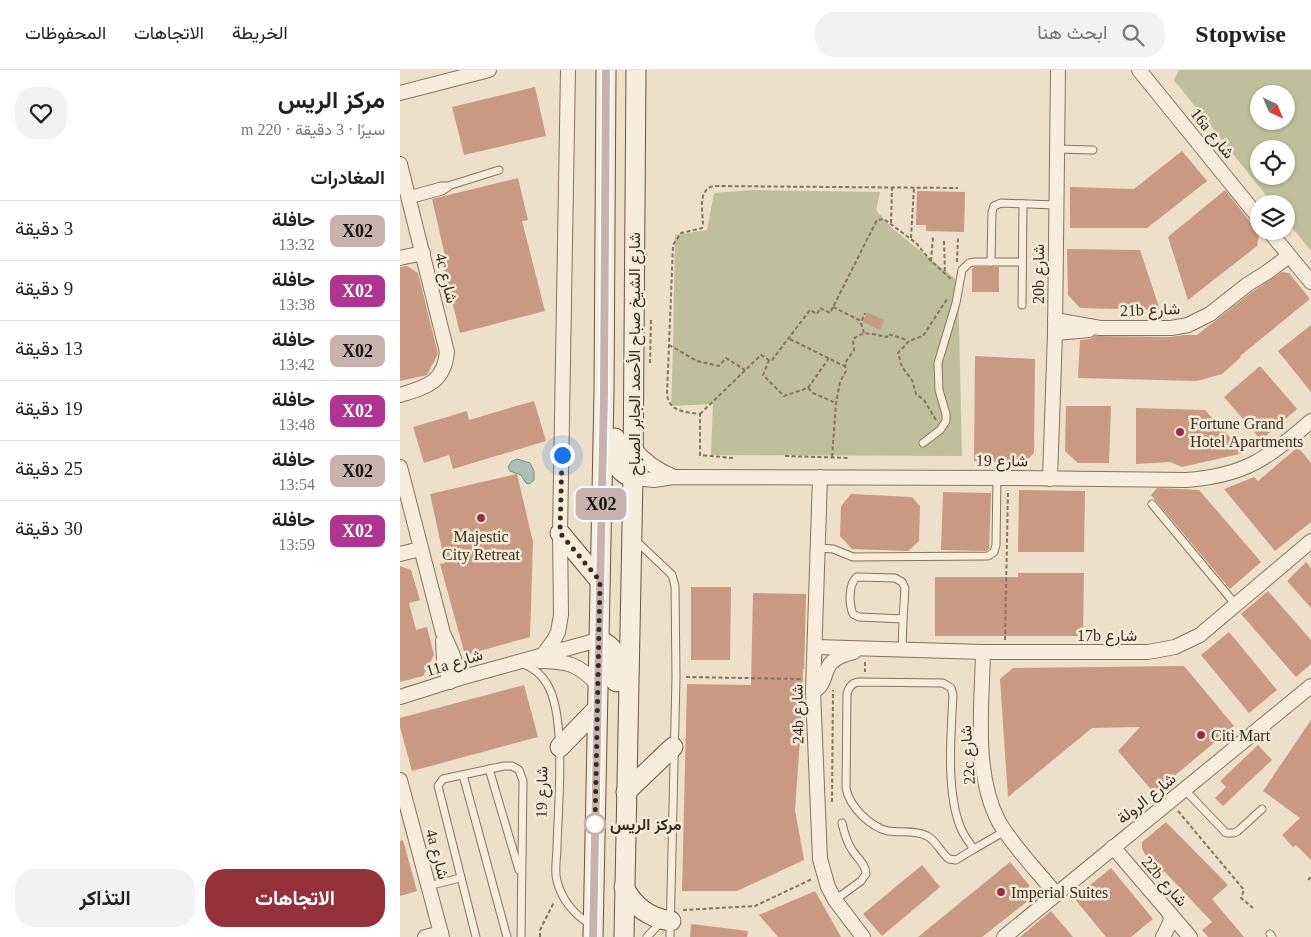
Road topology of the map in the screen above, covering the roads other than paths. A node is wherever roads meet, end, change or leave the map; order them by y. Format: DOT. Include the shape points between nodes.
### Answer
graph roads {
  1 [pos="489,70"];
  2 [pos="556,70"];
  3 [pos="606,70"];
  4 [pos="636,70"];
  5 [pos="1058,70"];
  6 [pos="1139,70"];
  7 [pos="568,76"];
  8 [pos="400,93"];
  9 [pos="1056,149"];
  10 [pos="1093,150"];
  11 [pos="400,164"];
  12 [pos="499,170"];
  13 [pos="408,198"];
  14 [pos="1023,204"];
  15 [pos="1055,206"];
  16 [pos="1250,207"];
  17 [pos="1276,240"];
  18 [pos="400,248"];
  19 [pos="421,248"];
  20 [pos="1286,252"];
  21 [pos="400,258"];
  22 [pos="992,262"];
  23 [pos="1022,262"];
  24 [pos="1311,282"];
  25 [pos="1022,305"];
  26 [pos="1055,326"];
  27 [pos="604,392"];
  28 [pos="400,395"];
  29 [pos="1311,420"];
  30 [pos="923,443"];
  31 [pos="633,446"];
  32 [pos="400,467"];
  33 [pos="674,476"];
  34 [pos="820,477"];
  35 [pos="633,478"];
  36 [pos="1003,478"];
  37 [pos="1050,479"];
  38 [pos="1152,504"];
  39 [pos="560,533"];
  40 [pos="632,537"];
  41 [pos="1311,541"];
  42 [pos="419,545"];
  43 [pos="400,546"];
  44 [pos="818,548"];
  45 [pos="400,554"];
  46 [pos="600,581"];
  47 [pos="1236,605"];
  48 [pos="903,619"];
  49 [pos="598,640"];
  50 [pos="816,647"];
  51 [pos="865,649"];
  52 [pos="902,650"];
  53 [pos="983,652"];
  54 [pos="543,655"];
  55 [pos="518,662"];
  56 [pos="455,680"];
  57 [pos="598,685"];
  58 [pos="813,685"];
  59 [pos="1311,686"];
  60 [pos="400,697"];
  61 [pos="598,709"];
  62 [pos="628,741"];
  63 [pos="560,747"];
  64 [pos="673,747"];
  65 [pos="489,769"];
  66 [pos="463,775"];
  67 [pos="400,780"];
  68 [pos="1184,789"];
  69 [pos="626,792"];
  70 [pos="1262,808"];
  71 [pos="842,823"];
  72 [pos="1005,831"];
  73 [pos="1113,847"];
  74 [pos="974,849"];
  75 [pos="460,878"];
  76 [pos="522,878"];
  77 [pos="428,886"];
  78 [pos="624,887"];
  79 [pos="1056,894"];
  80 [pos="834,900"];
  81 [pos="1171,915"];
  82 [pos="669,922"];
  83 [pos="593,932"];
  84 [pos="441,935"];
  85 [pos="425,937"];
  86 [pos="476,937"];
  87 [pos="507,937"];
  88 [pos="522,937"];
  89 [pos="624,937"];
  90 [pos="647,937"];
  91 [pos="863,937"];
  92 [pos="1004,937"];
  93 [pos="1163,937"];
  94 [pos="1190,937"];
  1 -- 8 [label="street"];
  2 -- 7 [label="street"];
  3 -- 27 [label="main road, شارع الشيخ صباح الأحمد الجابر الصباح"];
  4 -- 31 [label="main road, شارع الشيخ صباح الأحمد الجابر الصباح"];
  5 -- 9 [label="street, 20b شارع"];
  6 -- 16 [label="street, 16a شارع"];
  7 -- 39 [label="street"];
  9 -- 10 [label="lane"];
  9 -- 15 [label="street, 20b شارع"];
  11 -- 13 [label="street, 4c شارع"];
  12 -- 13 [label="lane"];
  13 -- 19 [label="street, 4c شارع"];
  14 -- 15 [label="lane"];
  14 -- 22 [label="lane" via="1001,203 994,206"];
  14 -- 23 [label="lane"];
  15 -- 26 [label="street, 20b شارع"];
  17 -- 20 [label="street"];
  18 -- 19 [label="street"];
  19 -- 21 [label="street"];
  19 -- 28 [label="street, 4c شارع" via="447,352 444,368 434,382"];
  20 -- 24 [label="street"];
  20 -- 26 [label="street, 21b شارع" via="1266,273 1188,325 1171,328"];
  22 -- 23 [label="lane"];
  22 -- 30 [label="lane" via="969,263 962,270 938,363 939,390 946,421"];
  23 -- 25 [label="lane"];
  26 -- 37 [label="street, 20b شارع"];
  27 -- 35 [label="main road" via="614,414 615,461 624,474"];
  27 -- 46 [label="main road, شارع الشيخ صباح الأحمد الجابر الصباح"];
  29 -- 37 [label="street, شارع 19" via="1270,456 1222,476 1186,480"];
  31 -- 33 [label="street, شارع 19" via="651,465"];
  31 -- 35 [label="main road, شارع الشيخ صباح الأحمد الجابر الصباح"];
  32 -- 42 [label="street"];
  33 -- 34 [label="street, شارع 19"];
  33 -- 35 [label="street, شارع 19" via="654,480"];
  34 -- 36 [label="street, شارع 19"];
  34 -- 44 [label="street, 24b شارع"];
  35 -- 40 [label="main road, شارع الشيخ صباح الأحمد الجابر الصباح"];
  36 -- 37 [label="street, شارع 19"];
  36 -- 44 [label="lane" via="996,545 988,556 853,557 833,549"];
  38 -- 47 [label="lane"];
  39 -- 46 [label="main road"];
  39 -- 54 [label="street" via="560,624"];
  40 -- 62 [label="main road, شارع الشيخ صباح الأحمد الجابر الصباح"];
  40 -- 64 [label="lane" via="668,570 674,580 676,677"];
  41 -- 47 [label="street, 17b شارع"];
  42 -- 43 [label="street"];
  42 -- 45 [label="street"];
  42 -- 56 [label="street" via="443,633 452,653"];
  44 -- 50 [label="street, 24b شارع"];
  46 -- 49 [label="main road, شارع الشيخ صباح الأحمد الجابر الصباح"];
  47 -- 53 [label="street, 17b شارع" via="1200,634 1162,650"];
  48 -- 48 [label="lane" via="905,588 902,582 895,578 854,579 851,585 853,614"];
  48 -- 52 [label="lane"];
  49 -- 54 [label="street, 11a شارع"];
  49 -- 57 [label="main road, شارع الشيخ صباح الأحمد الجابر الصباح"];
  49 -- 62 [label="main road" via="605,642 615,654 615,714"];
  50 -- 51 [label="street, 17b شارع"];
  50 -- 58 [label="street, 24b شارع"];
  51 -- 52 [label="street, 17b شارع"];
  51 -- 58 [label="street, 17b شارع" via="833,661 821,686"];
  52 -- 53 [label="street, 17b شارع"];
  53 -- 72 [label="street, 22c شارع" via="983,770 990,802"];
  54 -- 55 [label="street, 11a شارع"];
  55 -- 56 [label="street, 11a شارع"];
  55 -- 57 [label="street, 11a شارع" via="559,661 570,664 581,668"];
  55 -- 63 [label="lane, شارع 19" via="530,666 548,685 553,697"];
  56 -- 60 [label="street, 11a شارع"];
  57 -- 61 [label="main road, شارع الشيخ صباح الأحمد الجابر الصباح"];
  58 -- 80 [label="street, 24b شارع" via="818,845 823,874"];
  59 -- 68 [label="street, شارع الرولة"];
  61 -- 63 [label="main road"];
  61 -- 83 [label="main road, شارع الشيخ صباح الأحمد الجابر الصباح"];
  62 -- 69 [label="main road, شارع الشيخ صباح الأحمد الجابر الصباح"];
  63 -- 83 [label="lane, شارع 19" via="556,879 573,912"];
  64 -- 69 [label="main road"];
  64 -- 82 [label="lane"];
  65 -- 66 [label="lane"];
  65 -- 76 [label="lane"];
  65 -- 76 [label="lane" via="512,766 522,777"];
  66 -- 75 [label="lane" via="443,779 438,786"];
  66 -- 87 [label="lane"];
  67 -- 77 [label="street, 4a شارع"];
  68 -- 70 [label="lane" via="1226,833 1238,832"];
  68 -- 73 [label="street, شارع الرولة"];
  69 -- 78 [label="main road, شارع الشيخ صباح الأحمد الجابر الصباح"];
  71 -- 80 [label="lane" via="847,841 866,874"];
  72 -- 74 [label="lane"];
  72 -- 79 [label="street, 22c شارع"];
  73 -- 79 [label="street, شارع الرولة"];
  73 -- 81 [label="street, 22b شارع"];
  74 -- 74 [label="lane" via="956,860 949,859 928,836 881,829 850,802 846,788 848,690 853,684 942,683 951,688 953,800 960,826"];
  75 -- 77 [label="lane"];
  75 -- 86 [label="lane"];
  76 -- 88 [label="lane"];
  77 -- 84 [label="street, 4a شارع"];
  78 -- 82 [label="main road" via="644,912"];
  78 -- 89 [label="main road, شارع الشيخ صباح الأحمد الجابر الصباح"];
  79 -- 92 [label="street, شارع الرولة"];
  80 -- 91 [label="street, 24b شارع"];
  81 -- 93 [label="street"];
  81 -- 94 [label="street, 22b شارع"];
  82 -- 90 [label="lane" via="651,931"];
  84 -- 85 [label="street"];
}
